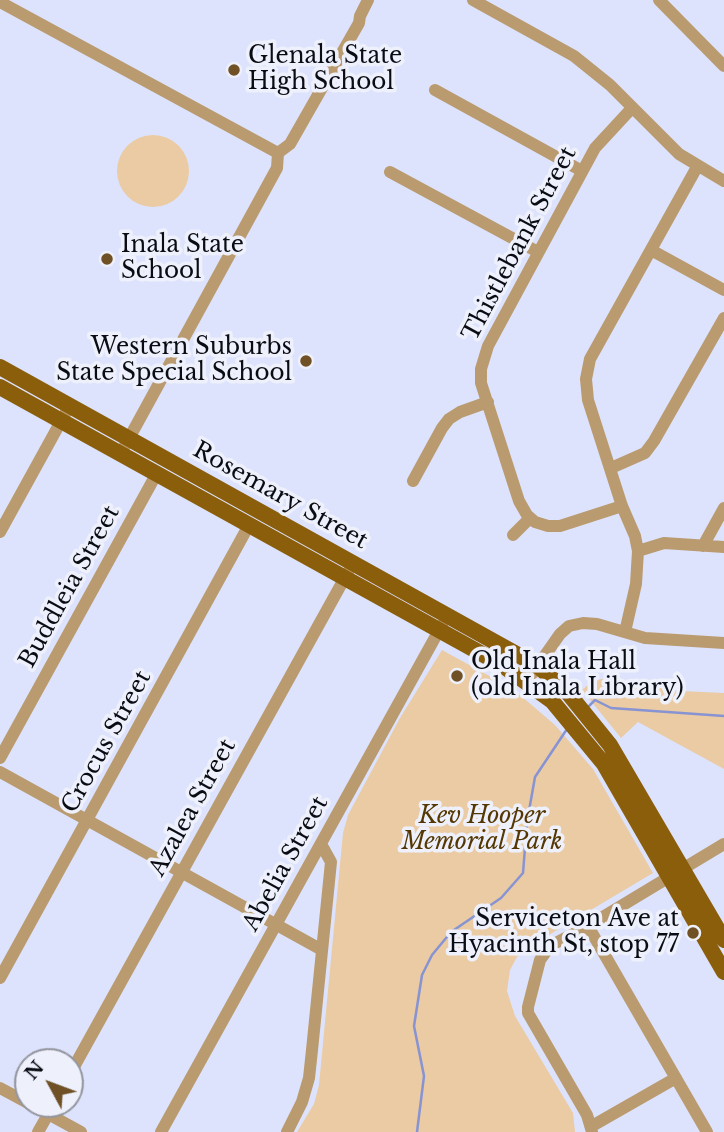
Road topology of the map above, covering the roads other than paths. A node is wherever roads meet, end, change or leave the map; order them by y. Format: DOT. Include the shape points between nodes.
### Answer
graph roads {
  1 [pos="368,0"];
  2 [pos="376,0"];
  3 [pos="659,0"];
  4 [pos="476,1"];
  5 [pos="0,2"];
  6 [pos="359,23"];
  7 [pos="724,66"];
  8 [pos="435,90"];
  9 [pos="632,108"];
  10 [pos="278,153"];
  11 [pos="697,167"];
  12 [pos="582,171"];
  13 [pos="390,172"];
  14 [pos="724,181"];
  15 [pos="651,250"];
  16 [pos="538,252"];
  17 [pos="724,290"];
  18 [pos="724,318"];
  19 [pos="0,367"];
  20 [pos="0,387"];
  21 [pos="488,402"];
  22 [pos="70,405"];
  23 [pos="61,421"];
  24 [pos="130,437"];
  25 [pos="121,453"];
  26 [pos="611,468"];
  27 [pos="157,473"];
  28 [pos="413,481"];
  29 [pos="622,506"];
  30 [pos="724,508"];
  31 [pos="530,518"];
  32 [pos="249,526"];
  33 [pos="0,532"];
  34 [pos="513,535"];
  35 [pos="703,546"];
  36 [pos="724,547"];
  37 [pos="638,551"];
  38 [pos="353,563"];
  39 [pos="344,579"];
  40 [pos="447,615"];
  41 [pos="439,631"];
  42 [pos="625,632"];
  43 [pos="724,643"];
  44 [pos="538,666"];
  45 [pos="527,681"];
  46 [pos="573,711"];
  47 [pos="0,758"];
  48 [pos="0,772"];
  49 [pos="88,820"];
  50 [pos="321,844"];
  51 [pos="724,844"];
  52 [pos="312,859"];
  53 [pos="181,872"];
  54 [pos="330,873"];
  55 [pos="677,873"];
  56 [pos="276,924"];
  57 [pos="588,926"];
  58 [pos="724,940"];
  59 [pos="322,950"];
  60 [pos="724,972"];
  61 [pos="0,978"];
  62 [pos="84,1049"];
  63 [pos="676,1078"];
  64 [pos="62,1118"];
  65 [pos="592,1129"];
  66 [pos="80,1132"];
  67 [pos="162,1132"];
  68 [pos="287,1132"];
  69 [pos="707,1132"];
  1 -- 6 [label="street"];
  2 -- 6 [label="street"];
  3 -- 7 [label="street"];
  4 -- 9 [label="street" via="574,56"];
  5 -- 10 [label="street"];
  6 -- 10 [label="street" via="290,144"];
  8 -- 12 [label="street"];
  9 -- 11 [label="street"];
  9 -- 12 [label="street, Thistlebank Street" via="604,137"];
  10 -- 24 [label="street" via="277,168"];
  11 -- 14 [label="street"];
  11 -- 15 [label="street"];
  12 -- 16 [label="street, Thistlebank Street"];
  13 -- 16 [label="street"];
  15 -- 17 [label="street"];
  15 -- 26 [label="street" via="590,359 586,379 588,400"];
  16 -- 21 [label="street, Thistlebank Street" via="483,356 481,383"];
  18 -- 26 [label="street" via="645,453"];
  19 -- 22 [label="main road, Rosemary Street"];
  20 -- 23 [label="main road, Rosemary Street"];
  21 -- 28 [label="street" via="449,419"];
  21 -- 31 [label="street, Thistlebank Street" via="519,501"];
  22 -- 23 [label="street"];
  22 -- 24 [label="main road, Rosemary Street"];
  23 -- 25 [label="main road, Rosemary Street"];
  23 -- 33 [label="street"];
  24 -- 25 [label="street"];
  24 -- 38 [label="main road, Rosemary Street"];
  25 -- 27 [label="main road, Rosemary Street"];
  26 -- 29 [label="street"];
  27 -- 32 [label="main road, Rosemary Street"];
  27 -- 47 [label="street, Buddleia Street"];
  29 -- 31 [label="street" via="560,526"];
  29 -- 37 [label="street"];
  30 -- 35 [label="street"];
  31 -- 34 [label="street"];
  32 -- 39 [label="main road, Rosemary Street"];
  32 -- 49 [label="street, Crocus Street"];
  35 -- 36 [label="street"];
  35 -- 37 [label="street" via="664,544"];
  37 -- 42 [label="street"];
  38 -- 39 [label="street, Azalea Street"];
  38 -- 40 [label="main road, Rosemary Street"];
  39 -- 41 [label="main road, Rosemary Street"];
  39 -- 53 [label="street, Azalea Street"];
  40 -- 41 [label="street, Abelia Street"];
  40 -- 44 [label="main road, Rosemary Street"];
  41 -- 45 [label="main road, Rosemary Street"];
  41 -- 50 [label="street, Abelia Street"];
  42 -- 43 [label="street" via="645,638"];
  42 -- 44 [label="street" via="597,624 569,626"];
  44 -- 45 [label="street"];
  44 -- 46 [label="main road, Rosemary Street"];
  45 -- 46 [label="main road, Rosemary Street"];
  46 -- 55 [label="main road" via="625,768"];
  48 -- 49 [label="street"];
  49 -- 53 [label="street"];
  49 -- 61 [label="street, Crocus Street"];
  50 -- 52 [label="street, Abelia Street"];
  50 -- 54 [label="street" via="331,863"];
  51 -- 55 [label="street"];
  52 -- 54 [label="street"];
  52 -- 56 [label="street, Abelia Street"];
  53 -- 56 [label="street"];
  53 -- 62 [label="street, Azalea Street"];
  54 -- 59 [label="street"];
  55 -- 57 [label="street"];
  55 -- 58 [label="main road"];
  55 -- 60 [label="main road"];
  56 -- 59 [label="street"];
  56 -- 67 [label="street, Abelia Street"];
  57 -- 63 [label="street"];
  57 -- 65 [label="street" via="544,952 528,1007"];
  59 -- 68 [label="street" via="309,1078"];
  63 -- 65 [label="street"];
  63 -- 69 [label="street"];
  64 -- 66 [label="street"];
}
